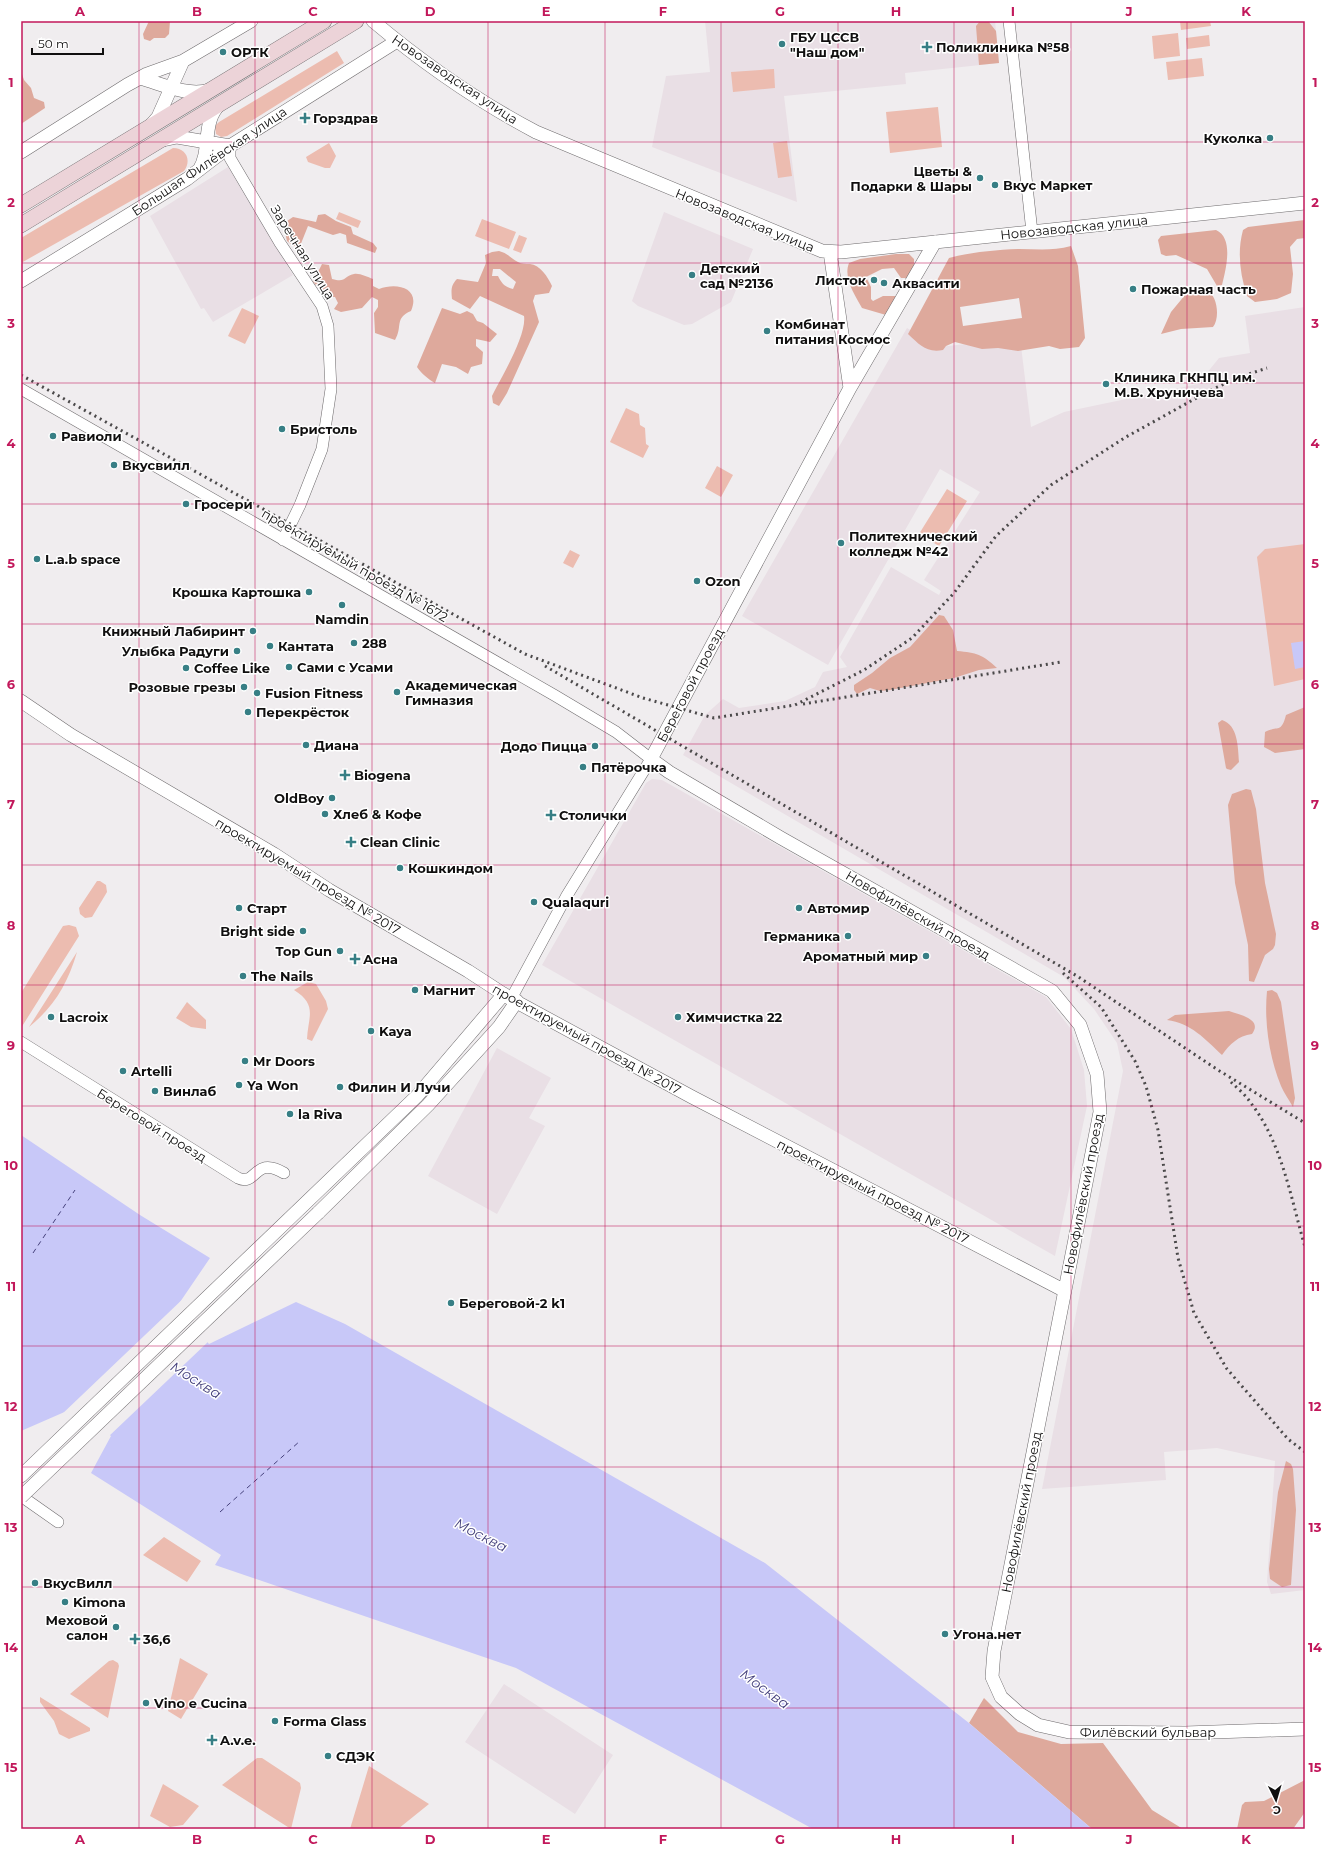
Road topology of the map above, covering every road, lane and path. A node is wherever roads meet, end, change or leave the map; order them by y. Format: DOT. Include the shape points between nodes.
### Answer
graph roads {
  1 [pos="251,21"];
  2 [pos="324,21"];
  3 [pos="356,21"];
  4 [pos="373,21"];
  5 [pos="1009,21"];
  6 [pos="397,41"];
  7 [pos="182,61"];
  8 [pos="140,78"];
  9 [pos="127,85"];
  10 [pos="171,87"];
  11 [pos="212,89"];
  12 [pos="220,104"];
  13 [pos="161,111"];
  14 [pos="149,127"];
  15 [pos="182,138"];
  16 [pos="206,141"];
  17 [pos="158,142"];
  18 [pos="230,146"];
  19 [pos="21,152"];
  20 [pos="195,173"];
  21 [pos="1305,203"];
  22 [pos="21,205"];
  23 [pos="21,225"];
  24 [pos="1032,232"];
  25 [pos="935,242"];
  26 [pos="830,252"];
  27 [pos="21,281"];
  28 [pos="850,388"];
  29 [pos="21,389"];
  30 [pos="283,540"];
  31 [pos="21,701"];
  32 [pos="651,759"];
  33 [pos="511,998"];
  34 [pos="21,1042"];
  35 [pos="284,1173"];
  36 [pos="1065,1291"];
  37 [pos="21,1476"];
  38 [pos="21,1496"];
  39 [pos="58,1522"];
  40 [pos="1001,1697"];
  41 [pos="1305,1729"];
  1 -- 7 [label="street"];
  2 -- 11 [label="main road"];
  3 -- 12 [label="main road"];
  4 -- 6 [label="street, Новозаводская улица"];
  5 -- 24 [label="street"];
  6 -- 18 [label="street, Большая Филёвская улица"];
  6 -- 26 [label="street, Новозаводская улица" via="506,116 536,132 806,246"];
  7 -- 8 [label="street"];
  7 -- 10 [label="street"];
  8 -- 9 [label="street"];
  8 -- 10 [label="street"];
  9 -- 13 [label="street" via="141,82 152,86 160,97"];
  9 -- 19 [label="street"];
  10 -- 11 [label="street" via="194,92"];
  10 -- 13 [label="street"];
  11 -- 14 [label="main road"];
  12 -- 16 [label="street" via="210,118"];
  12 -- 17 [label="main road"];
  13 -- 14 [label="street"];
  14 -- 22 [label="main road"];
  15 -- 16 [label="street"];
  15 -- 17 [label="street" via="173,137"];
  15 -- 20 [label="street" via="190,142 197,152 198,165"];
  16 -- 18 [label="street"];
  16 -- 20 [label="street" via="203,161"];
  17 -- 23 [label="main road"];
  18 -- 20 [label="street, Большая Филёвская улица"];
  18 -- 30 [label="street, Заречная улица" via="230,158 280,243 322,306 328,326 331,389 322,449"];
  20 -- 27 [label="street, Большая Филёвская улица"];
  21 -- 24 [label="street, Новозаводская улица"];
  24 -- 25 [label="street, Новозаводская улица"];
  25 -- 26 [label="street, Новозаводская улица"];
  25 -- 28 [label="street, Береговой проезд"];
  26 -- 28 [label="street"];
  28 -- 32 [label="street, Береговой проезд"];
  29 -- 30 [label="street, проектируемый проезд № 1672"];
  30 -- 32 [label="street, проектируемый проезд № 1672" via="602,724"];
  31 -- 33 [label="street, проектируемый проезд № 2017" via="71,735"];
  32 -- 33 [label="street, Береговой проезд" via="573,885"];
  32 -- 36 [label="street, Новофилёвский проезд" via="781,838 1052,992 1080,1025 1097,1074 1100,1112"];
  33 -- 36 [label="street, проектируемый проезд № 2017" via="699,1100"];
  33 -- 37 [label="street" via="417,1096"];
  33 -- 38 [label="street, bridge" via="499,1027 428,1104 318,1213"];
  34 -- 35 [label="street, Береговой проезд" via="238,1178 250,1179 269,1166"];
  36 -- 40 [label="street, Новофилёвский проезд" via="994,1651 992,1677"];
  38 -- 39 [label="street"];
  40 -- 41 [label="street, Филёвский бульвар" via="1020,1714 1038,1725 1069,1732 1185,1733"];
}
